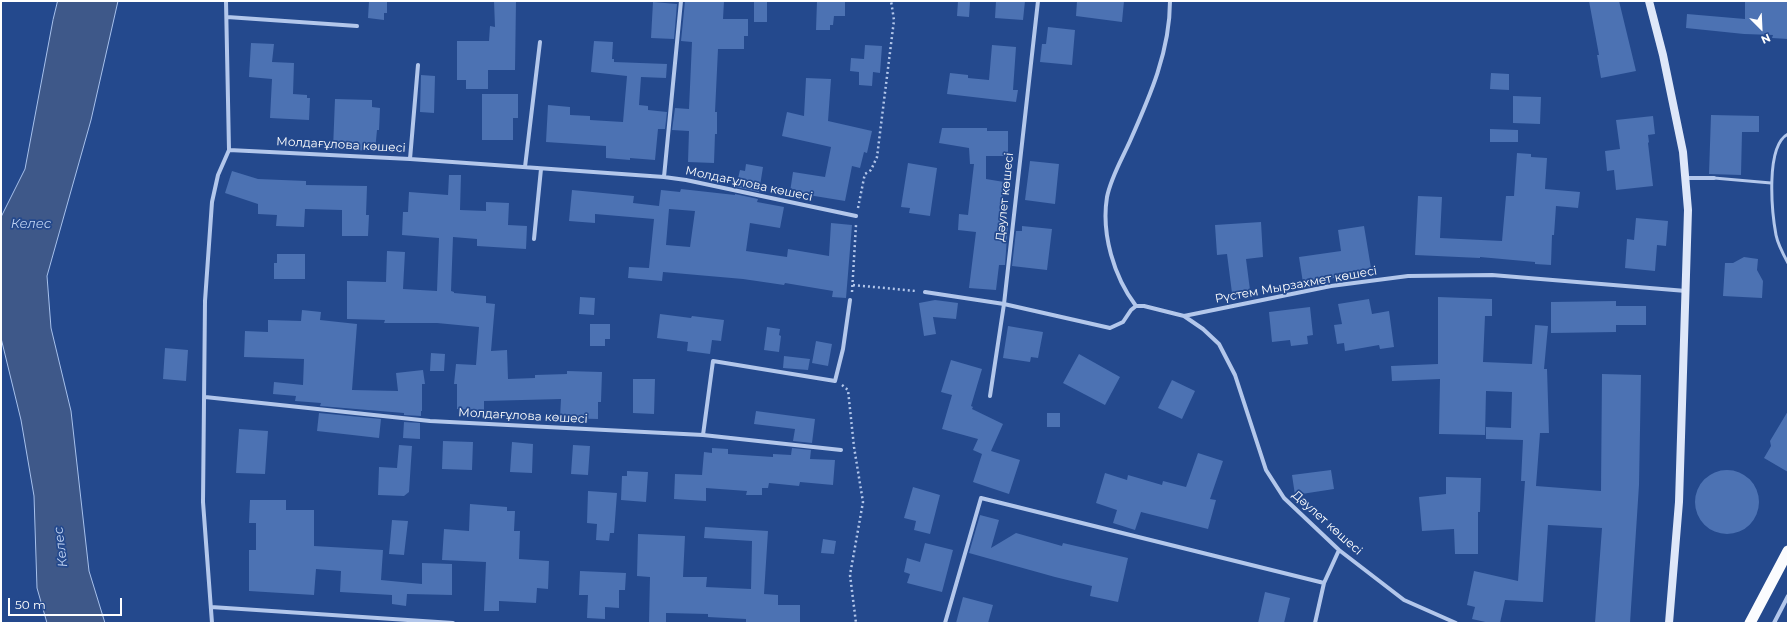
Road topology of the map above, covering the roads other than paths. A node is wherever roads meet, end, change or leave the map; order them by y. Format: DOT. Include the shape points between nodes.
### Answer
graph roads {
  1 [pos="226,1"];
  2 [pos="681,1"];
  3 [pos="1038,1"];
  4 [pos="1170,1"];
  5 [pos="1649,1"];
  6 [pos="227,17"];
  7 [pos="357,26"];
  8 [pos="540,42"];
  9 [pos="418,65"];
  10 [pos="1788,134"];
  11 [pos="229,150"];
  12 [pos="410,159"];
  13 [pos="525,167"];
  14 [pos="540,169"];
  15 [pos="664,178"];
  16 [pos="1685,178"];
  17 [pos="1714,178"];
  18 [pos="1771,184"];
  19 [pos="856,216"];
  20 [pos="534,238"];
  21 [pos="1788,264"];
  22 [pos="1686,291"];
  23 [pos="924,292"];
  24 [pos="850,300"];
  25 [pos="1004,304"];
  26 [pos="1136,306"];
  27 [pos="1184,316"];
  28 [pos="990,396"];
  29 [pos="205,397"];
  30 [pos="704,435"];
  31 [pos="841,450"];
  32 [pos="1339,550"];
  33 [pos="1788,551"];
  34 [pos="1324,583"];
  35 [pos="1788,596"];
  36 [pos="211,606"];
  37 [pos="212,623"];
  38 [pos="453,623"];
  39 [pos="945,623"];
  40 [pos="1315,623"];
  41 [pos="1456,623"];
  42 [pos="1669,623"];
  43 [pos="1750,623"];
  44 [pos="1774,623"];
  1 -- 6 [label="street"];
  2 -- 15 [label="street"];
  3 -- 25 [label="street, Дәулет көшесі"];
  4 -- 26 [label="street" via="1164,52 1154,84 1113,178 1108,196 1106,233 1112,259 1127,294"];
  5 -- 16 [label="main road" via="1664,55 1683,152"];
  6 -- 7 [label="street"];
  6 -- 11 [label="street"];
  8 -- 13 [label="street"];
  9 -- 12 [label="street"];
  10 -- 18 [label="lane" via="1784,136 1778,148"];
  11 -- 12 [label="street, Молдағұлова көшесі"];
  11 -- 29 [label="street" via="218,175 212,202 205,301"];
  12 -- 13 [label="street, Молдағұлова көшесі"];
  13 -- 14 [label="street, Молдағұлова көшесі"];
  14 -- 15 [label="street, Молдағұлова көшесі"];
  14 -- 20 [label="street"];
  15 -- 19 [label="street, Молдағұлова көшесі" via="686,180"];
  16 -- 17 [label="street"];
  16 -- 22 [label="main road" via="1688,210"];
  17 -- 18 [label="lane"];
  18 -- 21 [label="lane" via="1776,236"];
  22 -- 27 [label="street, Рүстем Мырзахмет көшесі" via="1492,275 1408,276 1331,286"];
  22 -- 42 [label="main road" via="1678,502"];
  23 -- 25 [label="street"];
  24 -- 30 [label="street" via="843,349 835,381 712,361"];
  25 -- 26 [label="street" via="1110,328 1123,322 1130,310"];
  25 -- 28 [label="street, Дәулет көшесі"];
  26 -- 27 [label="street, Рүстем Мырзахмет көшесі"];
  27 -- 32 [label="street, Дәулет көшесі" via="1219,344 1235,374 1266,470 1284,498"];
  29 -- 30 [label="street, Молдағұлова көшесі" via="430,421"];
  29 -- 36 [label="street" via="203,502"];
  30 -- 31 [label="street, Молдағұлова көшесі"];
  32 -- 34 [label="street"];
  32 -- 41 [label="street, Дәулет көшесі" via="1404,600"];
  33 -- 43 [label="highway"];
  34 -- 39 [label="street" via="981,498"];
  34 -- 40 [label="street"];
  35 -- 44 [label="street"];
  36 -- 37 [label="street"];
  36 -- 38 [label="street"];
}
